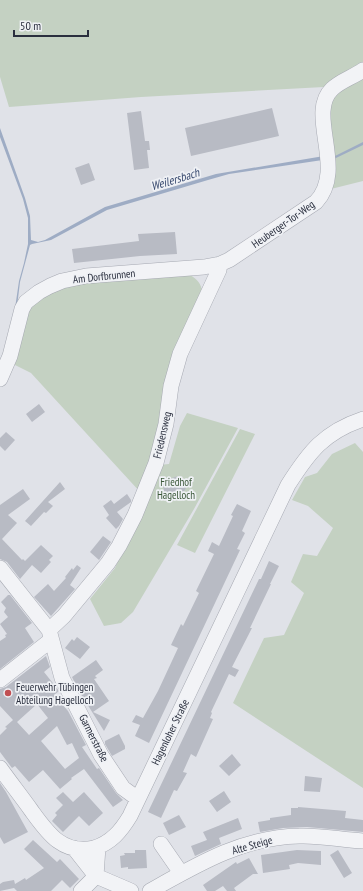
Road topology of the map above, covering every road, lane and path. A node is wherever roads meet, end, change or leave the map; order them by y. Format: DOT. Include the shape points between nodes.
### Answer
graph roads {
  1 [pos="363,70"];
  2 [pos="220,264"];
  3 [pos="190,268"];
  4 [pos="209,290"];
  5 [pos="0,378"];
  6 [pos="363,419"];
  7 [pos="0,568"];
  8 [pos="50,635"];
  9 [pos="0,680"];
  10 [pos="0,768"];
  11 [pos="138,799"];
  12 [pos="363,841"];
  13 [pos="161,844"];
  14 [pos="98,847"];
  15 [pos="74,848"];
  16 [pos="181,873"];
  17 [pos="96,876"];
  18 [pos="81,891"];
  19 [pos="131,891"];
  20 [pos="150,891"];
  1 -- 2 [label="street, Heuberger-Tor-Weg" via="331,90 324,102 328,165 326,188 320,197 250,247"];
  2 -- 3 [label="street, Am Dorfbrunnen"];
  2 -- 4 [label="street, Friedensweg"];
  3 -- 4 [label="street" via="203,279"];
  3 -- 5 [label="street, Am Dorfbrunnen" via="80,277 62,281 39,292 26,302 22,309 10,356"];
  4 -- 8 [label="street, Friedensweg" via="180,354 156,463 132,521 108,563"];
  6 -- 11 [label="street, Hagenloher Straße" via="342,428 320,443 302,463 288,485"];
  7 -- 8 [label="street, Garmerstraße"];
  8 -- 9 [label="street, Friedensweg"];
  8 -- 11 [label="street, Garmerstraße" via="62,678 101,755 123,788"];
  10 -- 15 [label="street, Hagenloher Straße" via="49,834"];
  11 -- 14 [label="street, Hagenloher Straße" via="122,830"];
  12 -- 16 [label="street, Alte Steige" via="300,836 271,838 210,858"];
  13 -- 16 [label="street"];
  14 -- 15 [label="street, Hagenloher Straße"];
  14 -- 17 [label="street"];
  15 -- 17 [label="street"];
  16 -- 20 [label="street, Alte Steige"];
  17 -- 18 [label="street"];
  17 -- 19 [label="street"];
}
